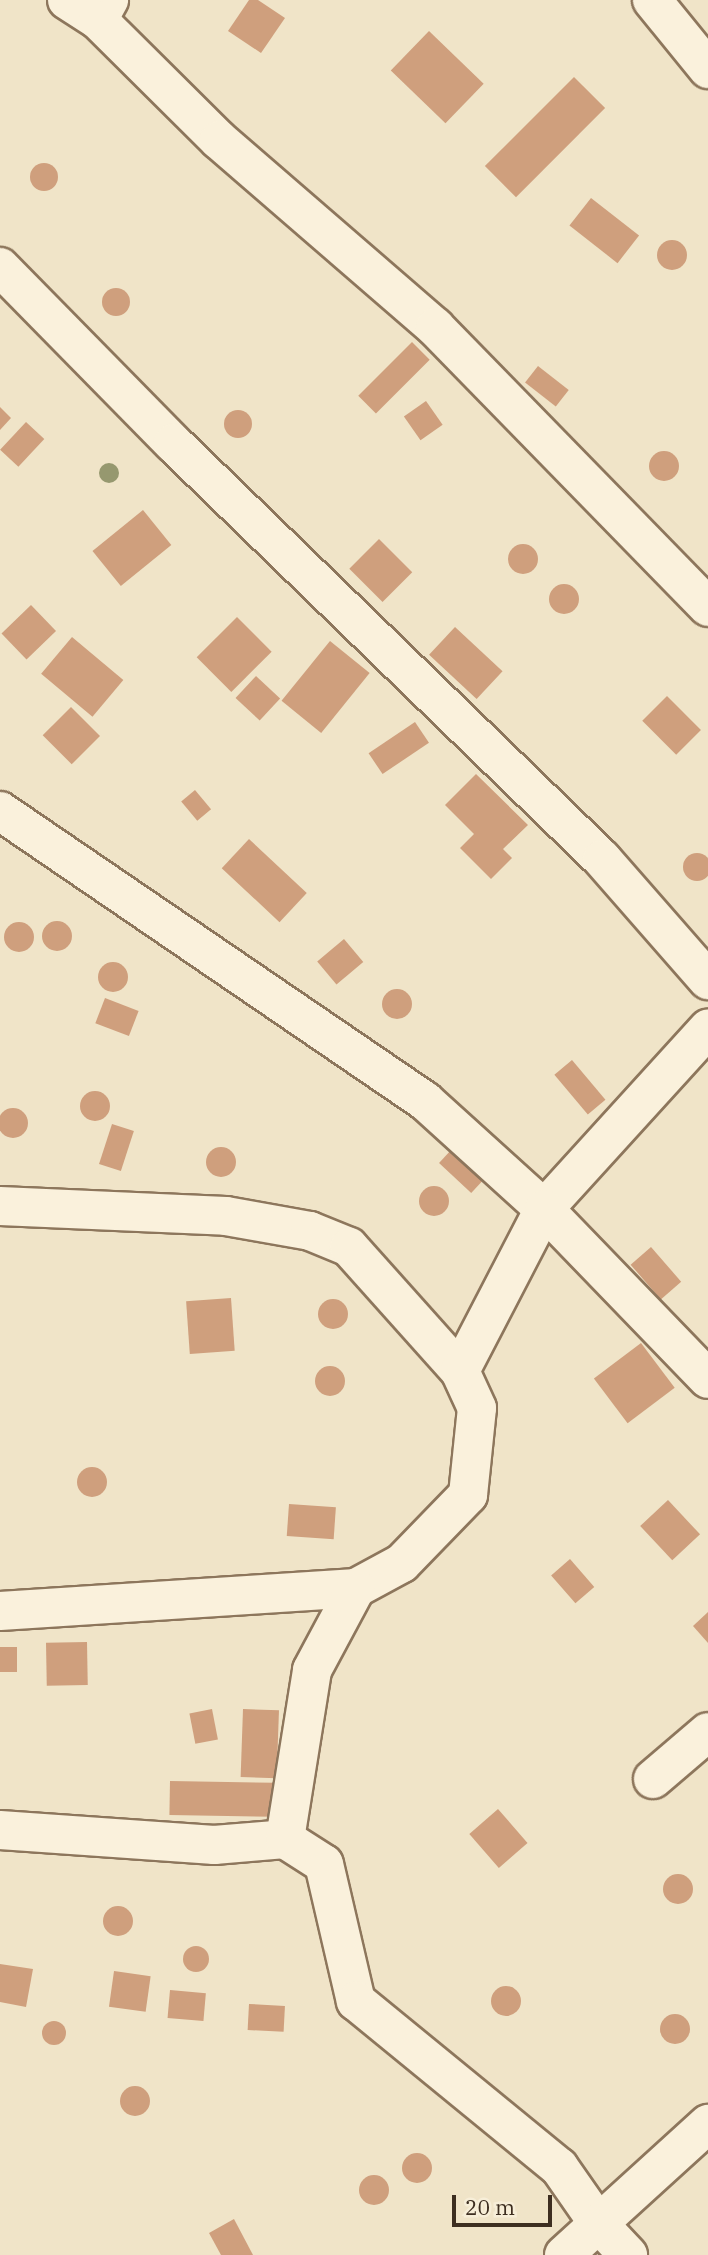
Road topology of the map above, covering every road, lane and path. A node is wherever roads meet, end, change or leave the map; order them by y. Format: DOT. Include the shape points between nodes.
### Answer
graph roads {
  1 [pos="652,0"];
  2 [pos="92,7"];
  3 [pos="708,69"];
  4 [pos="0,267"];
  5 [pos="708,607"];
  6 [pos="0,811"];
  7 [pos="708,980"];
  8 [pos="708,1029"];
  9 [pos="0,1206"];
  10 [pos="544,1209"];
  11 [pos="460,1371"];
  12 [pos="708,1379"];
  13 [pos="356,1588"];
  14 [pos="0,1611"];
  15 [pos="708,1732"];
  16 [pos="653,1779"];
  17 [pos="0,1830"];
  18 [pos="285,1839"];
  19 [pos="708,2124"];
  20 [pos="598,2223"];
  21 [pos="564,2255"];
  22 [pos="628,2255"];
  1 -- 3 [label="street"];
  2 -- 5 [label="street" via="219,139 435,327"];
  4 -- 7 [label="street" via="173,443 602,859"];
  6 -- 10 [label="street" via="425,1101"];
  8 -- 10 [label="street"];
  9 -- 11 [label="street" via="226,1216 310,1231 349,1247"];
  10 -- 11 [label="street"];
  10 -- 12 [label="street"];
  11 -- 13 [label="street" via="477,1408 468,1494 402,1563"];
  13 -- 14 [label="street"];
  13 -- 18 [label="street" via="312,1670"];
  15 -- 16 [label="street"];
  17 -- 18 [label="street" via="214,1845"];
  18 -- 20 [label="street" via="324,1864 356,2001 559,2167"];
  19 -- 20 [label="street"];
  20 -- 21 [label="street"];
  20 -- 22 [label="street"];
}
